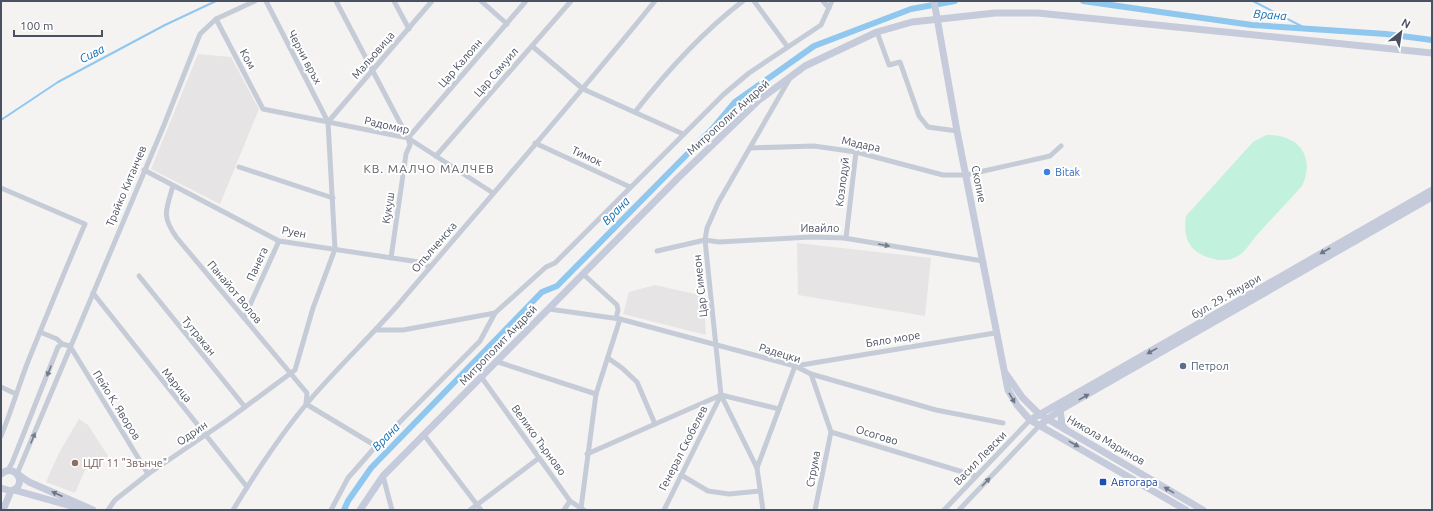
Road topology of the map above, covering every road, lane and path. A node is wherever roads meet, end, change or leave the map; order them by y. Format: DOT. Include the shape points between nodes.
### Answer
graph roads {
  1 [pos="255,1"];
  2 [pos="266,1"];
  3 [pos="336,1"];
  4 [pos="394,1"];
  5 [pos="432,1"];
  6 [pos="481,1"];
  7 [pos="526,1"];
  8 [pos="571,1"];
  9 [pos="655,1"];
  10 [pos="743,1"];
  11 [pos="754,1"];
  12 [pos="823,1"];
  13 [pos="832,1"];
  14 [pos="934,1"];
  15 [pos="828,8"];
  16 [pos="937,16"];
  17 [pos="216,19"];
  18 [pos="507,24"];
  19 [pos="409,29"];
  20 [pos="877,32"];
  21 [pos="532,46"];
  22 [pos="787,46"];
  23 [pos="1432,53"];
  24 [pos="372,71"];
  25 [pos="793,74"];
  26 [pos="583,89"];
  27 [pos="263,110"];
  28 [pos="635,112"];
  29 [pos="328,122"];
  30 [pos="957,131"];
  31 [pos="683,134"];
  32 [pos="408,138"];
  33 [pos="535,143"];
  34 [pos="1061,146"];
  35 [pos="750,148"];
  36 [pos="856,152"];
  37 [pos="436,156"];
  38 [pos="239,167"];
  39 [pos="144,170"];
  40 [pos="966,174"];
  41 [pos="173,186"];
  42 [pos="630,187"];
  43 [pos="1,188"];
  44 [pos="1432,190"];
  45 [pos="493,193"];
  46 [pos="1432,197"];
  47 [pos="333,198"];
  48 [pos="846,238"];
  49 [pos="705,240"];
  50 [pos="279,241"];
  51 [pos="335,249"];
  52 [pos="657,251"];
  53 [pos="391,258"];
  54 [pos="983,261"];
  55 [pos="430,267"];
  56 [pos="583,274"];
  57 [pos="139,276"];
  58 [pos="92,293"];
  59 [pos="549,309"];
  60 [pos="495,314"];
  61 [pos="244,318"];
  62 [pos="618,318"];
  63 [pos="376,330"];
  64 [pos="40,332"];
  65 [pos="995,333"];
  66 [pos="62,344"];
  67 [pos="717,344"];
  68 [pos="70,346"];
  69 [pos="608,358"];
  70 [pos="498,362"];
  71 [pos="795,366"];
  72 [pos="1003,371"];
  73 [pos="290,374"];
  74 [pos="810,374"];
  75 [pos="482,378"];
  76 [pos="1,388"];
  77 [pos="16,394"];
  78 [pos="596,394"];
  79 [pos="721,395"];
  80 [pos="306,404"];
  81 [pos="245,408"];
  82 [pos="779,409"];
  83 [pos="1060,410"];
  84 [pos="1039,414"];
  85 [pos="1047,419"];
  86 [pos="1030,420"];
  87 [pos="1003,422"];
  88 [pos="655,424"];
  89 [pos="1040,425"];
  90 [pos="1065,429"];
  91 [pos="831,432"];
  92 [pos="424,435"];
  93 [pos="1,436"];
  94 [pos="205,436"];
  95 [pos="376,446"];
  96 [pos="587,454"];
  97 [pos="539,458"];
  98 [pos="757,468"];
  99 [pos="4,471"];
  100 [pos="148,474"];
  101 [pos="18,475"];
  102 [pos="681,475"];
  103 [pos="383,476"];
  104 [pos="976,476"];
  105 [pos="247,487"];
  106 [pos="1,488"];
  107 [pos="13,491"];
  108 [pos="760,491"];
  109 [pos="570,501"];
  110 [pos="476,505"];
  111 [pos="583,509"];
  112 [pos="2,510"];
  113 [pos="88,510"];
  114 [pos="93,510"];
  115 [pos="108,510"];
  116 [pos="233,510"];
  117 [pos="332,510"];
  118 [pos="360,510"];
  119 [pos="392,510"];
  120 [pos="470,510"];
  121 [pos="481,510"];
  122 [pos="564,510"];
  123 [pos="664,510"];
  124 [pos="763,510"];
  125 [pos="815,510"];
  126 [pos="944,510"];
  127 [pos="959,510"];
  128 [pos="1186,510"];
  129 [pos="1203,510"];
  1 -- 17 [label="street"];
  2 -- 29 [label="street, Черни връх"];
  3 -- 24 [label="street"];
  4 -- 19 [label="street"];
  5 -- 19 [label="street, Мальовица"];
  6 -- 18 [label="street"];
  7 -- 18 [label="street, Цар Калоян"];
  8 -- 21 [label="street, Цар Самуил"];
  9 -- 26 [label="street, Опълченска"];
  10 -- 28 [label="street" via="690,47"];
  11 -- 22 [label="street"];
  12 -- 15 [label="street"];
  13 -- 15 [label="street, Митрополит Андрей"];
  14 -- 16 [label="street, Скопие"];
  15 -- 22 [label="street, Митрополит Андрей" via="821,25"];
  16 -- 20 [label="street, Митрополит Андрей"];
  16 -- 23 [label="street, Митрополит Андрей" via="1045,14"];
  16 -- 30 [label="street, Скопие"];
  17 -- 27 [label="street, Ком"];
  17 -- 39 [label="street, Трайко Китанчев" via="200,34"];
  18 -- 32 [label="street, Цар Калоян"];
  19 -- 24 [label="street, Мальовица"];
  20 -- 25 [label="street, Митрополит Андрей" via="839,48"];
  20 -- 30 [label="street" via="888,65 900,62 919,116 928,127"];
  21 -- 26 [label="street"];
  21 -- 37 [label="street, Цар Самуил"];
  22 -- 31 [label="street, Митрополит Андрей" via="749,73"];
  24 -- 29 [label="street, Мальовица"];
  24 -- 32 [label="street"];
  25 -- 35 [label="street, Цар Симеон"];
  25 -- 56 [label="street, Митрополит Андрей" via="758,100"];
  26 -- 28 [label="street"];
  26 -- 33 [label="street, Опълченска"];
  27 -- 29 [label="street, Радомир"];
  28 -- 31 [label="street"];
  29 -- 32 [label="street, Радомир"];
  29 -- 47 [label="street"];
  30 -- 40 [label="street, Скопие"];
  31 -- 42 [label="street, Митрополит Андрей"];
  32 -- 37 [label="street, Радомир"];
  32 -- 53 [label="street, Кукуш" via="410,145 406,154"];
  33 -- 42 [label="street, Тимок"];
  33 -- 45 [label="street, Опълченска"];
  34 -- 40 [label="street, Мадара" via="1050,156"];
  35 -- 36 [label="street, Мадара" via="814,146"];
  35 -- 49 [label="street, Цар Симеон" via="718,203 707,228"];
  36 -- 40 [label="street, Мадара" via="943,175"];
  36 -- 48 [label="street, Козлодуй"];
  37 -- 45 [label="street, Радомир"];
  38 -- 47 [label="street"];
  39 -- 41 [label="street, Руен"];
  39 -- 58 [label="street, Трайко Китанчев"];
  40 -- 54 [label="street, Скопие"];
  41 -- 50 [label="street, Руен"];
  41 -- 61 [label="street, Панайот Волов" via="167,207 168,226"];
  42 -- 60 [label="street, Митрополит Андрей" via="555,263 546,267"];
  43 -- 64 [label="street" via="85,224"];
  44 -- 84 [label="street, бул. 29. Януари, one-way"];
  45 -- 55 [label="street, Опълченска"];
  83 -- 46 [label="street, бул. 29. Януари, one-way"];
  47 -- 51 [label="street"];
  48 -- 49 [label="street, Ивайло" via="810,237 719,242"];
  48 -- 54 [label="street, Ивайло, one-way"];
  49 -- 52 [label="street, Ивайло"];
  49 -- 67 [label="street, Цар Симеон"];
  50 -- 51 [label="street, Руен"];
  50 -- 61 [label="street, Панега"];
  51 -- 53 [label="street, Руен"];
  51 -- 73 [label="street" via="313,308 295,370"];
  53 -- 55 [label="street, Руен" via="419,262"];
  54 -- 65 [label="street, Скопие"];
  55 -- 63 [label="street, Опълченска"];
  56 -- 59 [label="street, Митрополит Андрей"];
  56 -- 62 [label="street" via="617,305"];
  57 -- 81 [label="street, Тутракан"];
  58 -- 68 [label="street, Трайко Китанчев"];
  58 -- 94 [label="street, Марица"];
  59 -- 62 [label="street, Радецки"];
  59 -- 70 [label="street, Митрополит Андрей"];
  60 -- 63 [label="street" via="403,330"];
  60 -- 95 [label="street, Митрополит Андрей" via="480,341"];
  61 -- 73 [label="street, Панайот Волов"];
  62 -- 67 [label="street, Радецки"];
  62 -- 69 [label="street"];
  63 -- 80 [label="street, Опълченска"];
  64 -- 66 [label="street"];
  64 -- 77 [label="street"];
  65 -- 71 [label="street, Бяло море"];
  65 -- 72 [label="street, Скопие"];
  66 -- 68 [label="street"];
  66 -- 99 [label="street, one-way" via="58,347 12,463"];
  67 -- 71 [label="street, Радецки"];
  67 -- 79 [label="street, Цар Симеон"];
  68 -- 100 [label="street, Пейо К. Яворов"];
  101 -- 68 [label="street, Трайко Китанчев, one-way"];
  69 -- 78 [label="street"];
  69 -- 88 [label="street" via="637,382"];
  70 -- 75 [label="street, Митрополит Андрей"];
  70 -- 78 [label="street"];
  71 -- 74 [label="street, Радецки"];
  71 -- 82 [label="street"];
  72 -- 84 [label="street, Скопие" via="1022,397"];
  72 -- 86 [label="street, Скопие, one-way" via="1012,398"];
  73 -- 80 [label="street, Панайот Волов" via="307,393"];
  73 -- 81 [label="street, Одрин"];
  74 -- 87 [label="street, Радецки" via="936,410"];
  74 -- 91 [label="street"];
  75 -- 92 [label="street, Митрополит Андрей"];
  75 -- 97 [label="street, Велико Търново"];
  76 -- 77 [label="street"];
  77 -- 93 [label="street"];
  78 -- 96 [label="street"];
  79 -- 82 [label="street"];
  79 -- 88 [label="street"];
  79 -- 98 [label="street, Цар Симеон"];
  79 -- 102 [label="street, Генерал Скобелев"];
  80 -- 95 [label="street"];
  80 -- 105 [label="street, Опълченска" via="276,442"];
  81 -- 94 [label="street, Одрин"];
  82 -- 98 [label="street"];
  83 -- 85 [label="street, бул. 29. Януари"];
  83 -- 90 [label="street"];
  84 -- 85 [label="street, Никола Маринов"];
  84 -- 86 [label="street, бул. 29. Януари"];
  85 -- 89 [label="street, бул. 29. Януари"];
  85 -- 90 [label="street, Никола Маринов"];
  86 -- 89 [label="street, Никола Маринов"];
  86 -- 104 [label="street, Васил Левски"];
  88 -- 96 [label="street"];
  127 -- 89 [label="street, Васил Левски, one-way"];
  89 -- 128 [label="street, Никола Маринов, one-way"];
  129 -- 90 [label="street, Никола Маринов, one-way"];
  91 -- 104 [label="street, Осогово"];
  91 -- 125 [label="street, Струма"];
  92 -- 103 [label="street, Митрополит Андрей"];
  92 -- 110 [label="street"];
  94 -- 100 [label="street, Одрин"];
  94 -- 105 [label="street, Марица"];
  95 -- 117 [label="street, Митрополит Андрей" via="348,478"];
  96 -- 111 [label="street"];
  97 -- 109 [label="street, Велико Търново"];
  97 -- 110 [label="street"];
  98 -- 108 [label="street, Цар Симеон"];
  99 -- 101 [label="street"];
  100 -- 115 [label="street, Одрин" via="115,500"];
  101 -- 107 [label="street" via="19,485"];
  114 -- 101 [label="street, one-way"];
  102 -- 108 [label="street" via="708,491 729,494"];
  102 -- 123 [label="street, Генерал Скобелев"];
  103 -- 118 [label="street, Митрополит Андрей"];
  103 -- 119 [label="street"];
  104 -- 126 [label="street, Васил Левски"];
  105 -- 116 [label="street, Опълченска"];
  106 -- 107 [label="street"];
  107 -- 112 [label="street"];
  107 -- 113 [label="street"];
  108 -- 124 [label="street, Цар Симеон"];
  109 -- 111 [label="street, Велико Търново"];
  109 -- 122 [label="street"];
  110 -- 120 [label="street"];
  110 -- 121 [label="street"];
}
